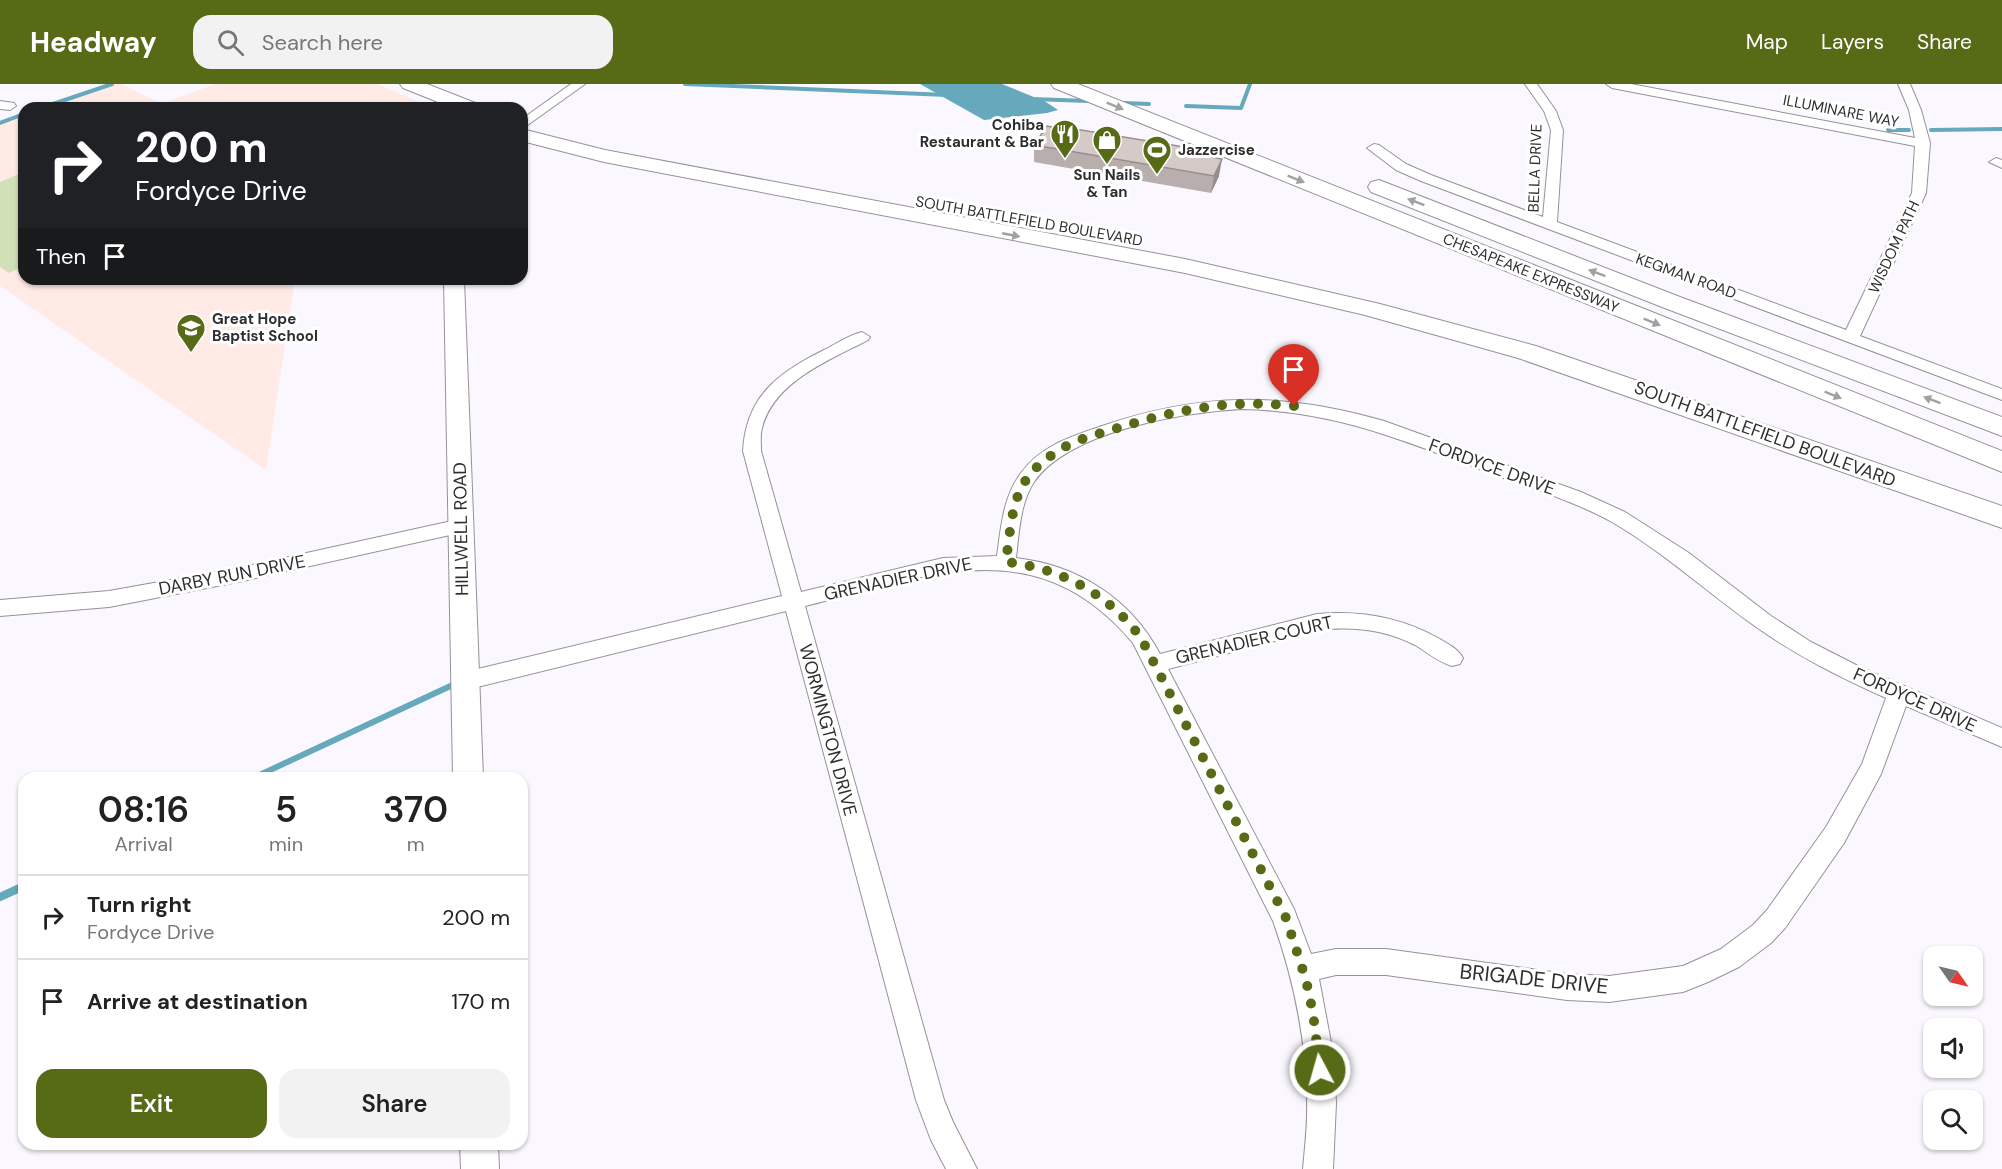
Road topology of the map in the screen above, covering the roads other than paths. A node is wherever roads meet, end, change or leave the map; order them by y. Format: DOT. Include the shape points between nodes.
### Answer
graph roads {
  1 [pos="579,84"];
  2 [pos="1061,84"];
  3 [pos="1114,84"];
  4 [pos="1531,84"];
  5 [pos="1612,84"];
  6 [pos="1904,84"];
  7 [pos="402,86"];
  8 [pos="432,102"];
  9 [pos="452,102"];
  10 [pos="528,121"];
  11 [pos="528,127"];
  12 [pos="1236,132"];
  13 [pos="528,137"];
  14 [pos="1923,143"];
  15 [pos="1374,148"];
  16 [pos="1358,179"];
  17 [pos="1550,223"];
  18 [pos="454,285"];
  19 [pos="862,337"];
  20 [pos="1851,337"];
  21 [pos="1527,352"];
  22 [pos="2002,395"];
  23 [pos="1997,425"];
  24 [pos="2002,462"];
  25 [pos="2002,517"];
  26 [pos="461,526"];
  27 [pos="1006,562"];
  28 [pos="793,601"];
  29 [pos="0,608"];
  30 [pos="1452,657"];
  31 [pos="1155,663"];
  32 [pos="465,681"];
  33 [pos="1899,693"];
  34 [pos="2002,738"];
  35 [pos="468,772"];
  36 [pos="1303,969"];
  37 [pos="479,1150"];
  38 [pos="480,1169"];
  39 [pos="962,1169"];
  40 [pos="1318,1169"];
  1 -- 10 [label="street"];
  2 -- 24 [label="main road, CHESAPEAKE EXPRESSWAY, one-way"];
  3 -- 12 [label="main road"];
  4 -- 17 [label="street, BELLA DRIVE" via="1555,118 1557,130"];
  5 -- 14 [label="street, ILLUMINARE WAY"];
  6 -- 14 [label="street, WISDOM PATH"];
  7 -- 8 [label="main road"];
  7 -- 9 [label="main road"];
  11 -- 21 [label="main road, SOUTH BATTLEFIELD BOULEVARD" via="614,150 1074,227 1182,249 1335,288"];
  13 -- 21 [label="main road, SOUTH BATTLEFIELD BOULEVARD, one-way" via="604,156 1204,270 1371,309"];
  14 -- 20 [label="street, WISDOM PATH" via="1924,170 1919,193"];
  15 -- 17 [label="street, KEGMAN ROAD" via="1401,167"];
  23 -- 16 [label="main road, CHESAPEAKE EXPRESSWAY, one-way"];
  17 -- 20 [label="street, KEGMAN ROAD"];
  18 -- 26 [label="street, HILLWELL ROAD"];
  19 -- 28 [label="street, WORMINGTON DRIVE" via="782,383 763,404 754,423 752,451"];
  20 -- 22 [label="street, KEGMAN ROAD"];
  21 -- 25 [label="main road, SOUTH BATTLEFIELD BOULEVARD"];
  26 -- 29 [label="street, DARBY RUN DRIVE" via="110,599"];
  26 -- 32 [label="street, HILLWELL ROAD"];
  27 -- 28 [label="street, GRENADIER DRIVE" via="973,561 943,566"];
  27 -- 31 [label="street, GRENADIER DRIVE" via="1062,576 1104,599 1131,624"];
  27 -- 33 [label="street, FORDYCE DRIVE" via="1017,493 1036,467 1069,444 1186,408 1243,403 1307,407 1370,423 1590,504 1653,538 1803,648"];
  28 -- 32 [label="street, GRENADIER DRIVE"];
  28 -- 39 [label="street, WORMINGTON DRIVE" via="930,1100"];
  30 -- 31 [label="street, GRENADIER COURT" via="1397,627 1337,619"];
  31 -- 36 [label="street, GRENADIER DRIVE" via="1286,918"];
  32 -- 35 [label="street, HILLWELL ROAD"];
  33 -- 34 [label="street, FORDYCE DRIVE"];
  33 -- 36 [label="street, BRIGADE DRIVE" via="1874,767 1856,801 1776,919 1730,958 1699,973 1609,989 1567,987 1386,962 1336,962"];
  36 -- 40 [label="street, GRENADIER DRIVE" via="1319,1053 1322,1103"];
  37 -- 38 [label="street"];
}
